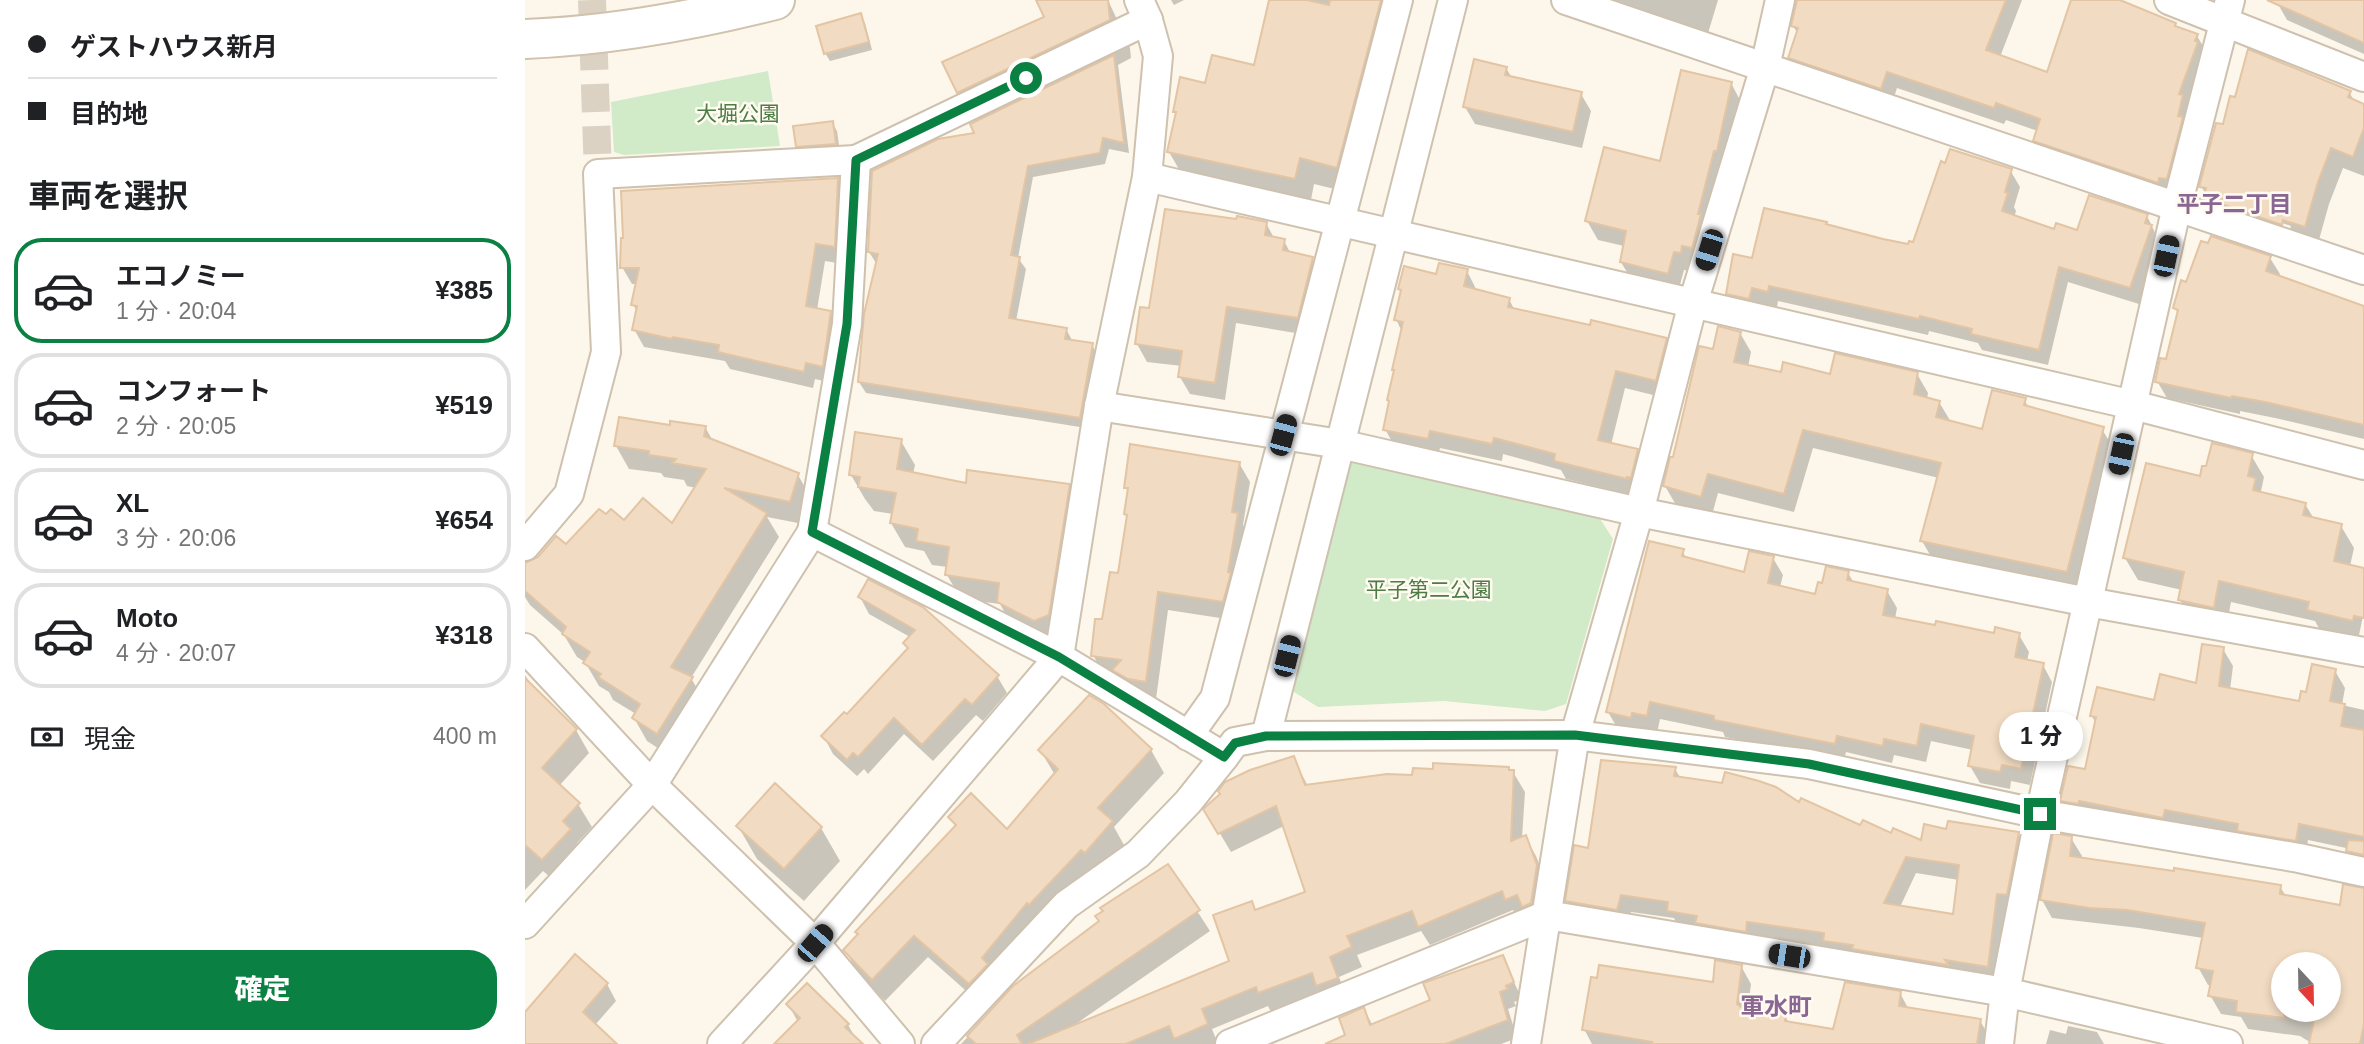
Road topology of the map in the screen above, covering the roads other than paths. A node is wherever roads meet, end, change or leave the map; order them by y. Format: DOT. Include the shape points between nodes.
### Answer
graph roads {
  1 [pos="775,0"];
  2 [pos="1398,0"];
  3 [pos="1453,0"];
  4 [pos="1566,0"];
  5 [pos="1780,0"];
  6 [pos="2169,0"];
  7 [pos="1143,10"];
  8 [pos="2227,12"];
  9 [pos="525,39"];
  10 [pos="1765,67"];
  11 [pos="2364,78"];
  12 [pos="856,160"];
  13 [pos="1147,177"];
  14 [pos="2177,206"];
  15 [pos="1339,223"];
  16 [pos="1393,235"];
  17 [pos="2364,270"];
  18 [pos="1693,303"];
  19 [pos="1099,405"];
  20 [pos="2133,405"];
  21 [pos="1283,435"];
  22 [pos="1340,444"];
  23 [pos="2364,465"];
  24 [pos="1639,512"];
  25 [pos="812,532"];
  26 [pos="525,546"];
  27 [pos="2088,601"];
  28 [pos="525,648"];
  29 [pos="2364,652"];
  30 [pos="1059,657"];
  31 [pos="1575,735"];
  32 [pos="1188,736"];
  33 [pos="1266,736"];
  34 [pos="1224,757"];
  35 [pos="652,785"];
  36 [pos="2040,814"];
  37 [pos="2364,872"];
  38 [pos="1547,915"];
  39 [pos="525,925"];
  40 [pos="815,943"];
  41 [pos="2005,992"];
  42 [pos="722,1044"];
  43 [pos="900,1044"];
  44 [pos="936,1044"];
  45 [pos="1230,1044"];
  46 [pos="1527,1044"];
  47 [pos="1999,1044"];
  48 [pos="2228,1044"];
  1 -- 9 [label="street" via="621,29"];
  2 -- 15 [label="street"];
  3 -- 16 [label="street"];
  4 -- 10 [label="street"];
  5 -- 10 [label="street"];
  6 -- 8 [label="street"];
  7 -- 12 [label="street"];
  7 -- 13 [label="street" via="1158,57"];
  8 -- 11 [label="street"];
  8 -- 14 [label="street"];
  10 -- 14 [label="street"];
  10 -- 18 [label="street"];
  12 -- 25 [label="street" via="847,324"];
  12 -- 26 [label="street" via="598,174 606,352 569,494"];
  13 -- 15 [label="street"];
  13 -- 19 [label="street"];
  14 -- 17 [label="street"];
  14 -- 20 [label="street"];
  15 -- 16 [label="street"];
  15 -- 21 [label="street"];
  16 -- 18 [label="street"];
  16 -- 22 [label="street"];
  18 -- 20 [label="street"];
  18 -- 24 [label="street"];
  19 -- 21 [label="street"];
  19 -- 30 [label="street"];
  20 -- 23 [label="street"];
  20 -- 27 [label="street"];
  21 -- 22 [label="street"];
  21 -- 32 [label="street" via="1215,698"];
  22 -- 24 [label="street"];
  22 -- 33 [label="street"];
  24 -- 27 [label="street"];
  24 -- 31 [label="street"];
  25 -- 30 [label="street"];
  25 -- 35 [label="street"];
  27 -- 29 [label="street"];
  27 -- 36 [label="street"];
  28 -- 35 [label="street"];
  30 -- 32 [label="street"];
  30 -- 40 [label="street"];
  31 -- 33 [label="street"];
  31 -- 36 [label="street" via="1809,764"];
  31 -- 38 [label="street"];
  32 -- 34 [label="street"];
  33 -- 34 [label="street" via="1235,743"];
  34 -- 44 [label="street" via="1138,855 1066,905"];
  35 -- 39 [label="street"];
  35 -- 40 [label="street"];
  36 -- 37 [label="street"];
  36 -- 41 [label="street"];
  38 -- 41 [label="street"];
  38 -- 45 [label="street"];
  38 -- 46 [label="street"];
  40 -- 42 [label="street"];
  40 -- 43 [label="street"];
  41 -- 47 [label="street"];
  41 -- 48 [label="street"];
}
